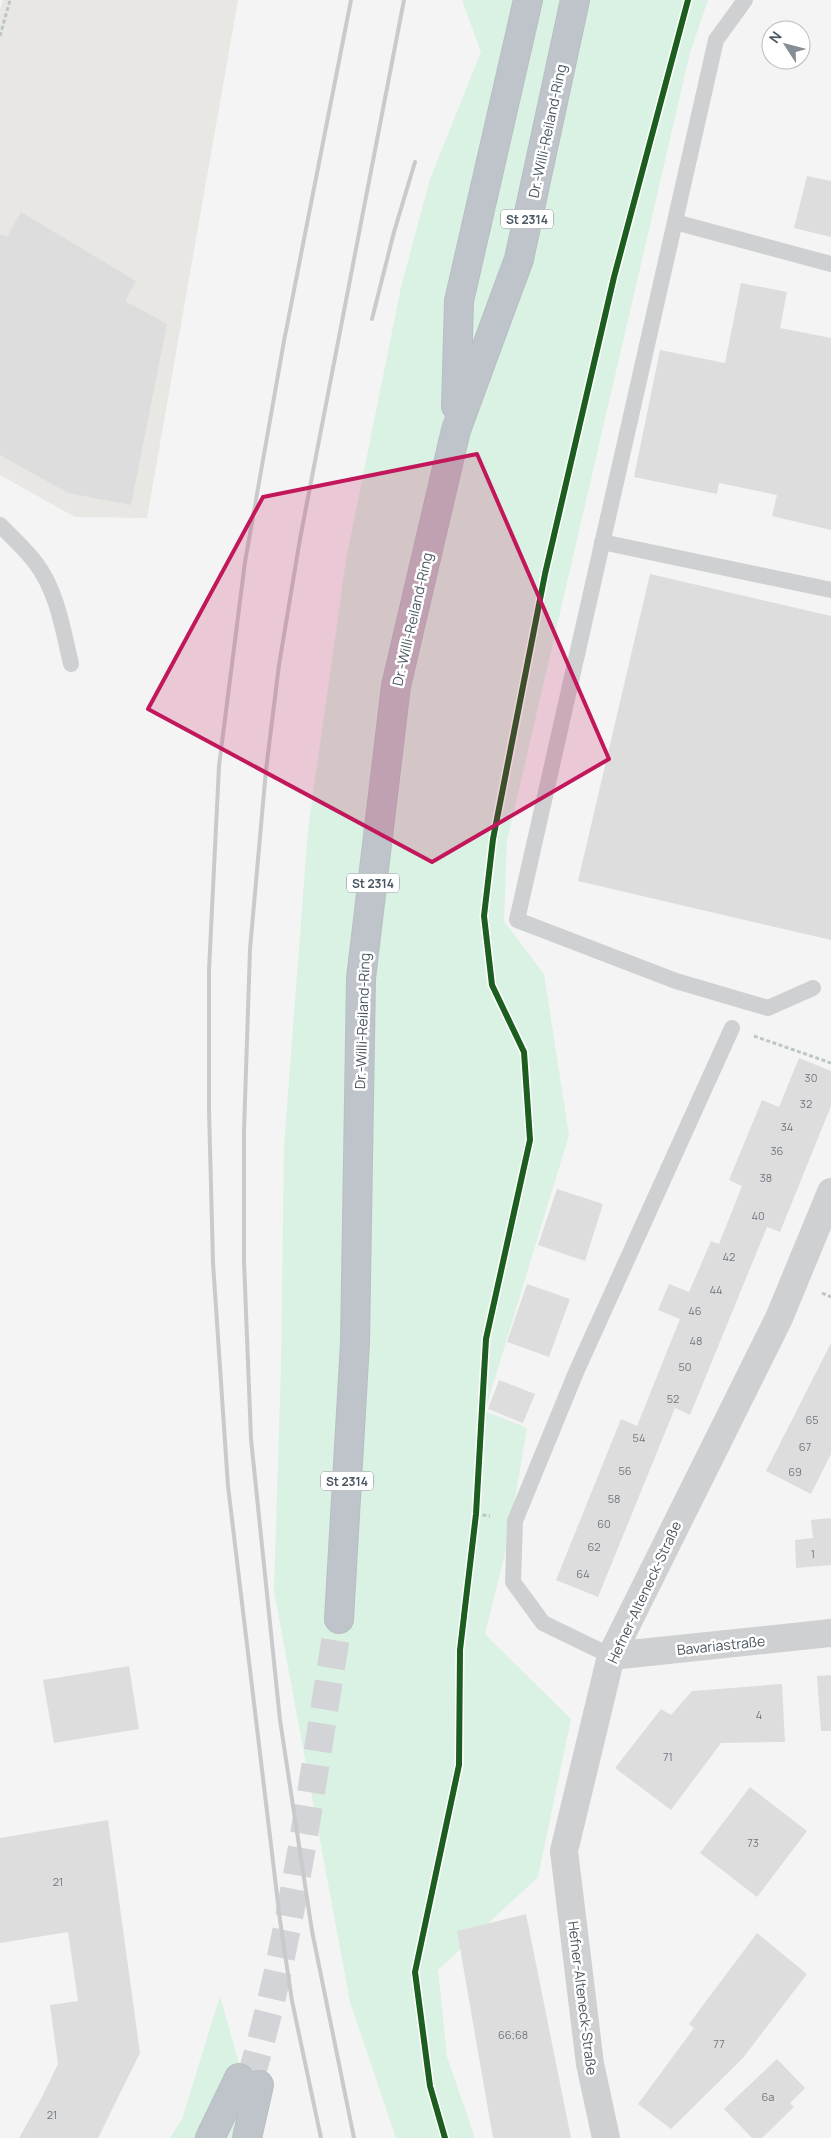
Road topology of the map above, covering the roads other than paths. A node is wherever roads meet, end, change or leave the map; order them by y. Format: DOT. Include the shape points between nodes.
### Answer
graph roads {
  1 [pos="528,0"];
  2 [pos="575,0"];
  3 [pos="745,0"];
  4 [pos="675,222"];
  5 [pos="831,264"];
  6 [pos="456,430"];
  7 [pos="0,526"];
  8 [pos="602,542"];
  9 [pos="831,590"];
  10 [pos="71,664"];
  11 [pos="813,988"];
  12 [pos="732,1028"];
  13 [pos="831,1192"];
  14 [pos="339,1619"];
  15 [pos="831,1633"];
  16 [pos="611,1656"];
  17 [pos="249,2081"];
  18 [pos="210,2138"];
  19 [pos="230,2138"];
  20 [pos="247,2138"];
  21 [pos="606,2138"];
  1 -- 6 [label="highway, Dr.-Willi-Reiland-Ring / St 2314" via="459,301"];
  2 -- 6 [label="highway, Dr.-Willi-Reiland-Ring / St 2314" via="519,259"];
  3 -- 4 [label="lane" via="716,40"];
  4 -- 5 [label="lane"];
  4 -- 8 [label="lane"];
  6 -- 14 [label="highway, Dr.-Willi-Reiland-Ring / St 2314" via="396,686 361,978 355,1343"];
  7 -- 10 [label="lane" via="36,563 50,587"];
  8 -- 9 [label="lane"];
  8 -- 11 [label="lane" via="517,920 676,981 768,1008"];
  12 -- 16 [label="lane" via="577,1370 515,1521 513,1582 543,1623"];
  13 -- 16 [label="street, Hefner-Alteneck-Straße" via="779,1318"];
  15 -- 16 [label="street, Bavariastraße"];
  16 -- 21 [label="street, Hefner-Alteneck-Straße" via="564,1851 590,2064"];
  17 -- 18 [label="highway"];
  17 -- 19 [label="highway"];
  17 -- 20 [label="highway"];
}
